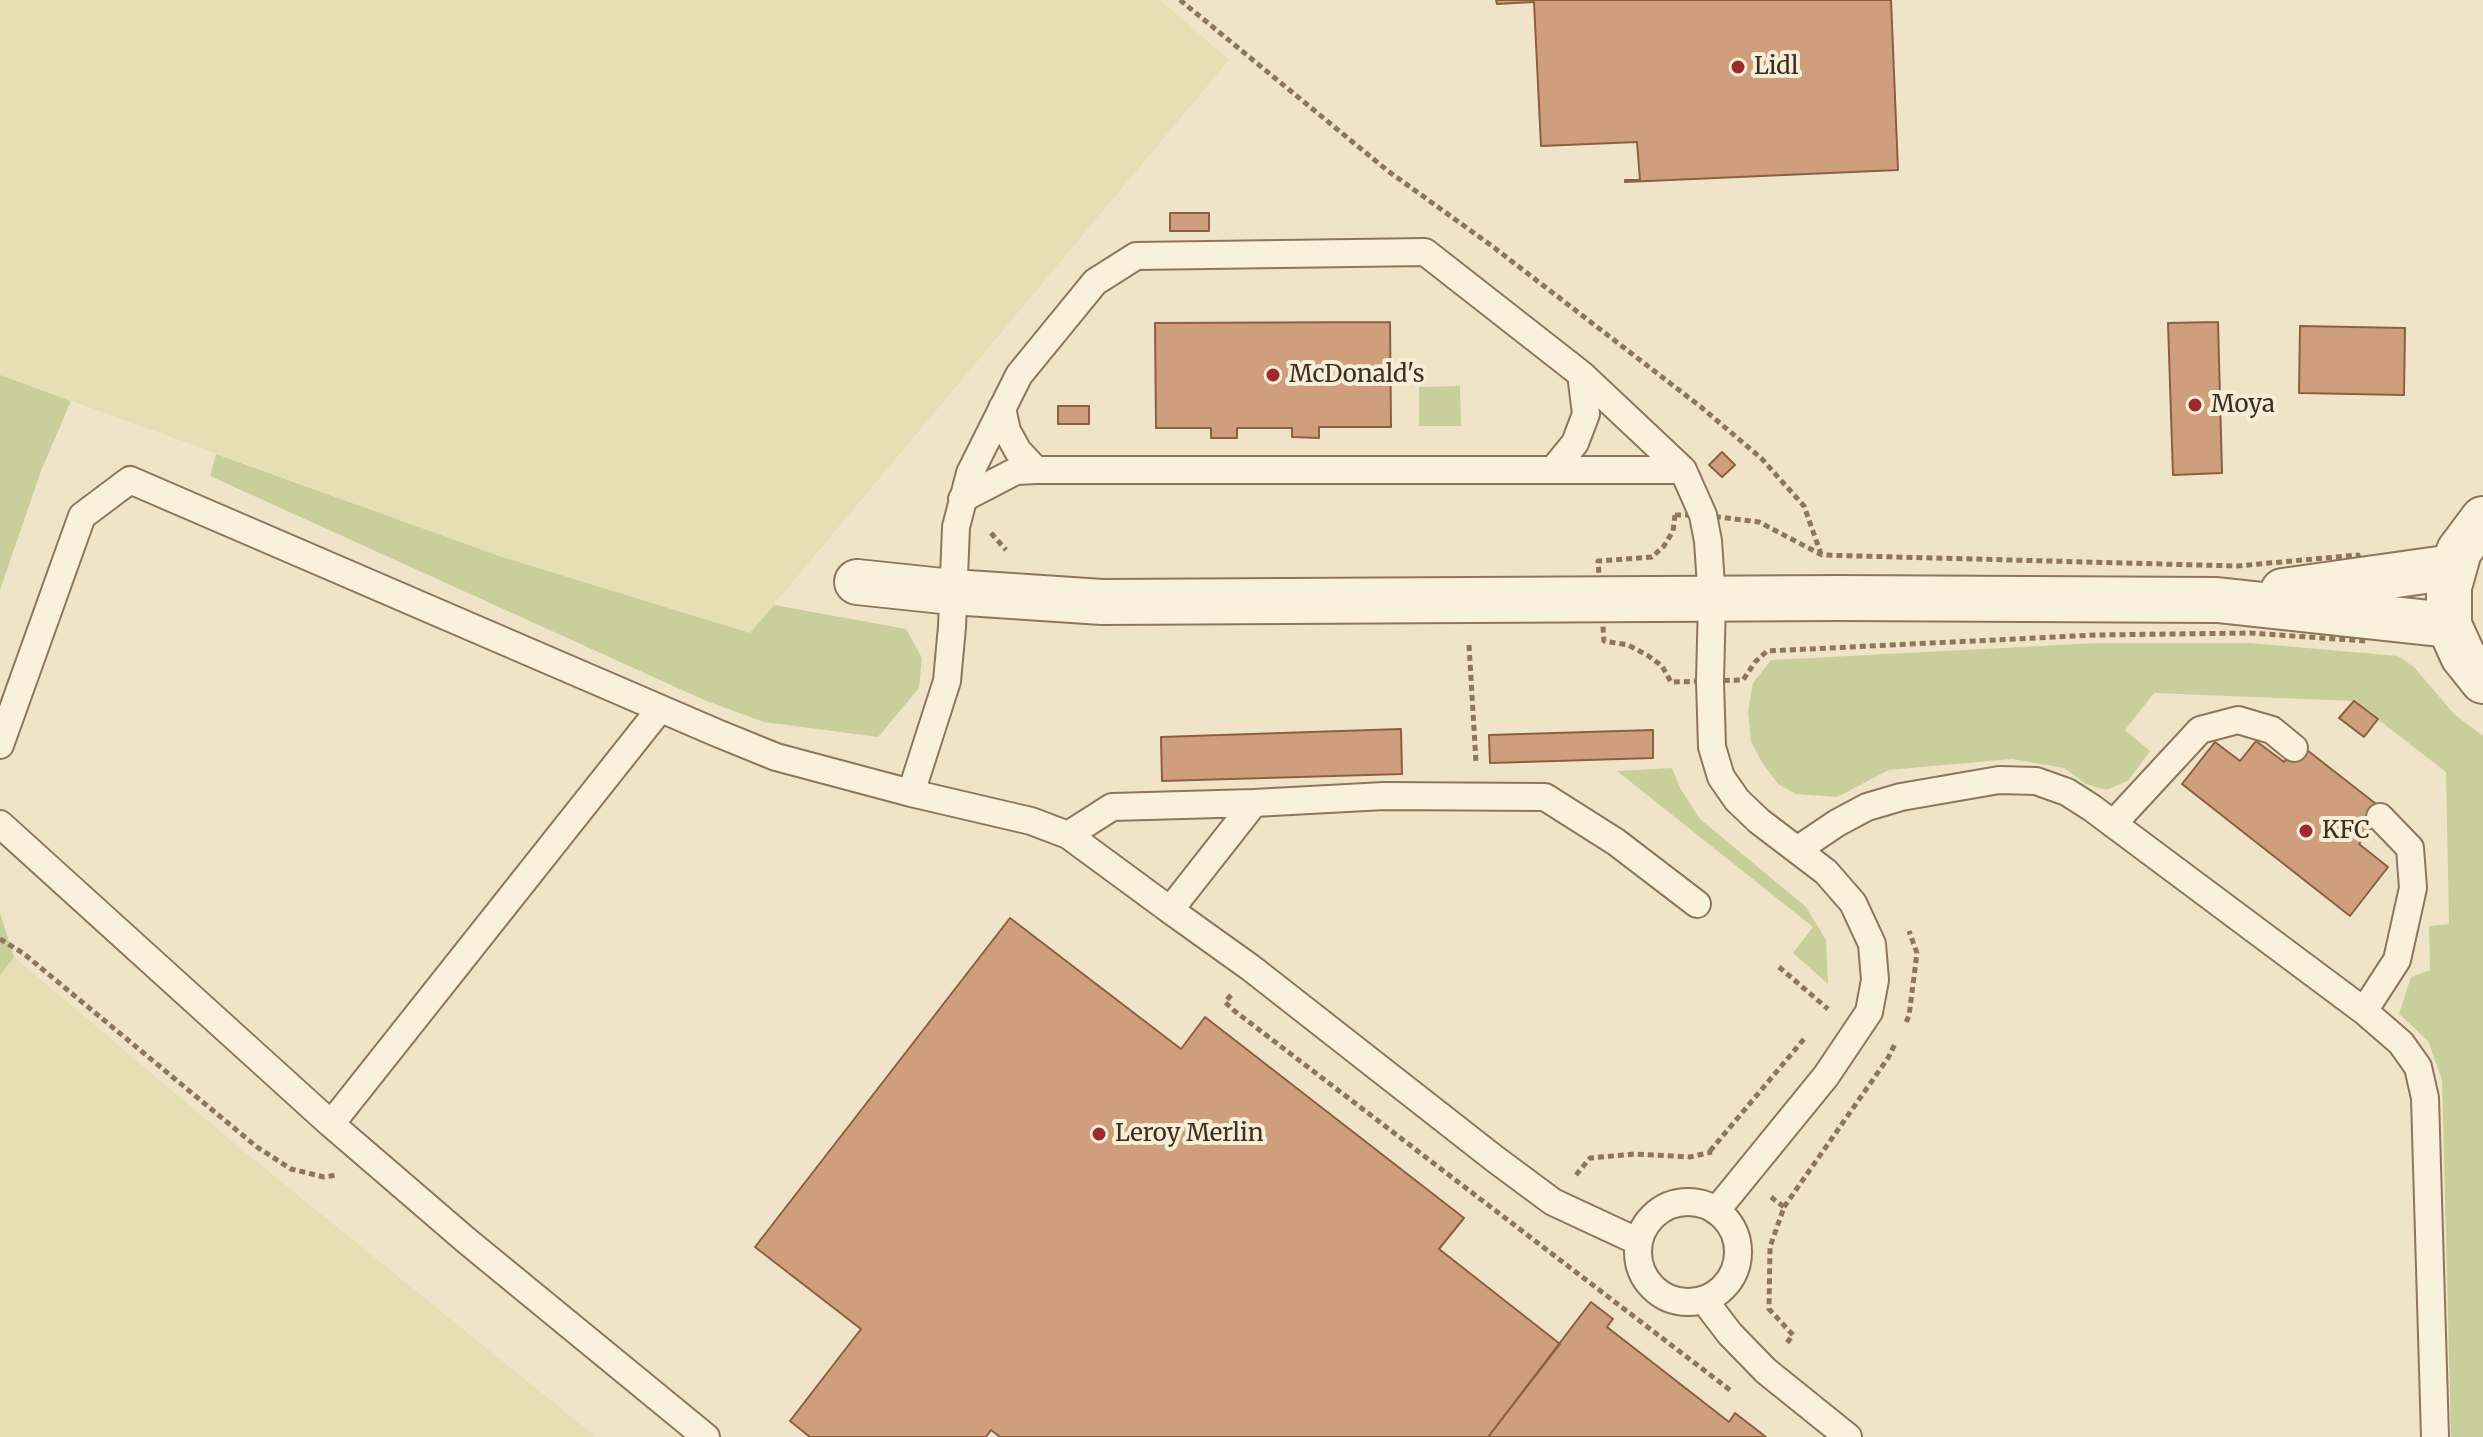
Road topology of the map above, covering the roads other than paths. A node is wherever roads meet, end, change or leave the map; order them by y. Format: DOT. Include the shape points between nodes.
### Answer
graph roads {
  1 [pos="1581,374"];
  2 [pos="1002,408"];
  3 [pos="1036,470"];
  4 [pos="1553,470"];
  5 [pos="1683,470"];
  6 [pos="962,499"];
  7 [pos="2483,519"];
  8 [pos="2453,567"];
  9 [pos="857,582"];
  10 [pos="952,592"];
  11 [pos="1712,600"];
  12 [pos="2217,600"];
  13 [pos="2449,625"];
  14 [pos="2483,681"];
  15 [pos="660,709"];
  16 [pos="0,745"];
  17 [pos="2294,748"];
  18 [pos="911,793"];
  19 [pos="1254,803"];
  20 [pos="2380,817"];
  21 [pos="0,824"];
  22 [pos="2113,824"];
  23 [pos="1068,835"];
  24 [pos="1797,850"];
  25 [pos="1697,904"];
  26 [pos="1170,910"];
  27 [pos="2364,1011"];
  28 [pos="331,1124"];
  29 [pos="1716,1211"];
  30 [pos="1639,1242"];
  31 [pos="1704,1300"];
  32 [pos="706,1437"];
  33 [pos="1848,1437"];
  34 [pos="2435,1437"];
  1 -- 2 [label="lane" via="1425,252 1136,256 1095,282 1019,375"];
  1 -- 4 [label="lane" via="1586,414 1575,443"];
  1 -- 5 [label="lane"];
  2 -- 3 [label="lane" via="1007,431"];
  2 -- 6 [label="lane"];
  3 -- 4 [label="lane"];
  3 -- 6 [label="lane" via="1016,471"];
  4 -- 5 [label="lane"];
  5 -- 11 [label="lane" via="1706,528"];
  6 -- 10 [label="lane"];
  7 -- 8 [label="street"];
  8 -- 12 [label="street"];
  8 -- 13 [label="street"];
  9 -- 10 [label="street"];
  10 -- 11 [label="street" via="1102,602"];
  10 -- 18 [label="lane" via="947,681"];
  11 -- 12 [label="street"];
  11 -- 24 [label="lane" via="1712,747 1721,777 1737,800"];
  12 -- 13 [label="street"];
  13 -- 14 [label="street" via="2463,656"];
  15 -- 16 [label="lane" via="130,480 82,516"];
  15 -- 18 [label="lane" via="776,757"];
  15 -- 28 [label="lane"];
  17 -- 22 [label="lane" via="2272,730 2238,720 2200,730"];
  18 -- 23 [label="lane"];
  19 -- 23 [label="lane" via="1112,807"];
  19 -- 25 [label="lane" via="1384,796 1545,797 1616,842"];
  19 -- 26 [label="lane"];
  20 -- 27 [label="lane" via="2410,848 2413,888 2397,960"];
  21 -- 28 [label="lane"];
  22 -- 24 [label="lane" via="2067,792 2036,781 1999,780 1867,807"];
  22 -- 27 [label="lane"];
  23 -- 26 [label="lane"];
  24 -- 29 [label="lane" via="1853,903 1872,944 1875,980 1869,1012 1826,1076"];
  26 -- 30 [label="lane" via="1553,1202"];
  27 -- 34 [label="lane" via="2401,1043 2418,1067 2425,1098"];
  28 -- 32 [label="lane"];
  29 -- 30 [label="lane" via="1694,1203 1670,1205 1650,1218"];
  29 -- 31 [label="lane" via="1735,1237 1737,1259 1723,1288"];
  30 -- 31 [label="lane" via="1641,1272 1661,1295 1674,1301"];
  31 -- 33 [label="lane" via="1766,1371"];
}
